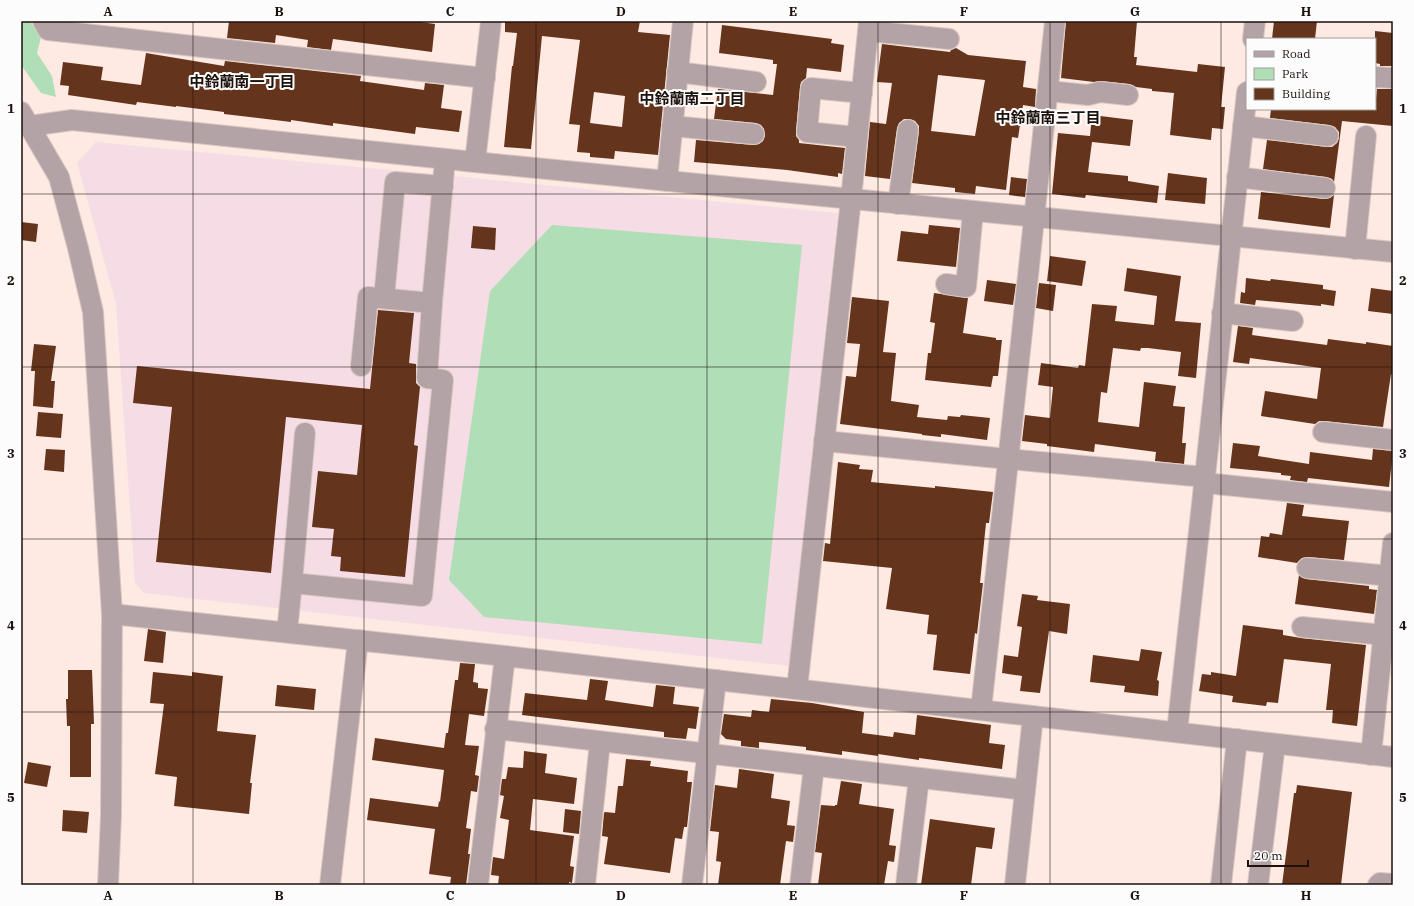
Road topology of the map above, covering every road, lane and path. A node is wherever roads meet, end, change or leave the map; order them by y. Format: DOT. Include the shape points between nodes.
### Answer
graph roads {
  1 [pos="43,21"];
  2 [pos="492,21"];
  3 [pos="682,21"];
  4 [pos="1055,21"];
  5 [pos="1255,21"];
  6 [pos="869,26"];
  7 [pos="1253,38"];
  8 [pos="949,39"];
  9 [pos="677,72"];
  10 [pos="1376,77"];
  11 [pos="485,78"];
  12 [pos="1393,78"];
  13 [pos="756,82"];
  14 [pos="1048,91"];
  15 [pos="862,93"];
  16 [pos="1128,95"];
  17 [pos="1246,100"];
  18 [pos="25,119"];
  19 [pos="672,126"];
  20 [pos="1243,126"];
  21 [pos="908,130"];
  22 [pos="754,134"];
  23 [pos="1328,136"];
  24 [pos="1366,136"];
  25 [pos="857,137"];
  26 [pos="445,159"];
  27 [pos="475,162"];
  28 [pos="1237,177"];
  29 [pos="667,181"];
  30 [pos="443,186"];
  31 [pos="1325,188"];
  32 [pos="851,199"];
  33 [pos="898,204"];
  34 [pos="973,211"];
  35 [pos="1035,217"];
  36 [pos="1230,236"];
  37 [pos="1355,249"];
  38 [pos="1393,252"];
  39 [pos="946,284"];
  40 [pos="384,298"];
  41 [pos="432,303"];
  42 [pos="1222,313"];
  43 [pos="1293,321"];
  44 [pos="361,366"];
  45 [pos="1323,432"];
  46 [pos="305,433"];
  47 [pos="1393,440"];
  48 [pos="824,441"];
  49 [pos="1008,459"];
  50 [pos="1205,480"];
  51 [pos="1393,502"];
  52 [pos="1393,543"];
  53 [pos="1307,568"];
  54 [pos="1390,576"];
  55 [pos="292,583"];
  56 [pos="112,614"];
  57 [pos="1302,627"];
  58 [pos="287,632"];
  59 [pos="1384,635"];
  60 [pos="358,640"];
  61 [pos="505,656"];
  62 [pos="716,680"];
  63 [pos="797,689"];
  64 [pos="981,710"];
  65 [pos="1033,716"];
  66 [pos="495,729"];
  67 [pos="1177,732"];
  68 [pos="1237,739"];
  69 [pos="600,742"];
  70 [pos="1275,744"];
  71 [pos="707,754"];
  72 [pos="1371,755"];
  73 [pos="1393,757"];
  74 [pos="814,766"];
  75 [pos="919,778"];
  76 [pos="1025,790"];
  77 [pos="1393,884"];
  78 [pos="108,885"];
  79 [pos="330,885"];
  80 [pos="478,885"];
  81 [pos="584,885"];
  82 [pos="692,885"];
  83 [pos="800,885"];
  84 [pos="906,885"];
  85 [pos="1015,885"];
  86 [pos="1221,885"];
  87 [pos="1258,885"];
  88 [pos="1378,885"];
  1 -- 11 [label="street" via="48,30"];
  2 -- 11 [label="street"];
  3 -- 9 [label="street"];
  4 -- 14 [label="street"];
  5 -- 7 [label="street"];
  6 -- 8 [label="street"];
  6 -- 15 [label="street"];
  9 -- 13 [label="street"];
  9 -- 19 [label="street"];
  10 -- 12 [label="street"];
  11 -- 27 [label="street"];
  14 -- 16 [label="street"];
  14 -- 35 [label="street"];
  15 -- 25 [label="street"];
  15 -- 25 [label="street" via="811,88 807,132"];
  17 -- 20 [label="street"];
  18 -- 26 [label="street" via="72,120"];
  18 -- 56 [label="street" via="59,177 93,312"];
  19 -- 22 [label="street"];
  19 -- 29 [label="street"];
  20 -- 23 [label="street"];
  20 -- 28 [label="street"];
  21 -- 33 [label="street"];
  24 -- 37 [label="street"];
  25 -- 32 [label="street"];
  26 -- 27 [label="street"];
  26 -- 30 [label="street"];
  27 -- 29 [label="street"];
  28 -- 31 [label="street"];
  28 -- 36 [label="street"];
  29 -- 32 [label="street"];
  30 -- 40 [label="street" via="394,182"];
  30 -- 41 [label="street"];
  32 -- 33 [label="street"];
  32 -- 48 [label="street"];
  33 -- 34 [label="street"];
  34 -- 35 [label="street"];
  34 -- 39 [label="street" via="966,286"];
  35 -- 36 [label="street"];
  35 -- 49 [label="street"];
  36 -- 37 [label="street"];
  36 -- 42 [label="street"];
  37 -- 38 [label="street"];
  40 -- 41 [label="street"];
  40 -- 44 [label="street" via="368,297"];
  41 -- 55 [label="street" via="427,378 443,380 422,596"];
  42 -- 43 [label="street"];
  42 -- 50 [label="street"];
  45 -- 47 [label="street"];
  46 -- 55 [label="street"];
  48 -- 49 [label="street"];
  48 -- 63 [label="street"];
  49 -- 50 [label="street"];
  49 -- 64 [label="street"];
  50 -- 51 [label="street"];
  50 -- 67 [label="street"];
  52 -- 54 [label="street"];
  53 -- 54 [label="street"];
  54 -- 59 [label="street"];
  55 -- 58 [label="street"];
  56 -- 58 [label="street"];
  56 -- 78 [label="street"];
  57 -- 59 [label="street"];
  58 -- 60 [label="street"];
  59 -- 72 [label="street"];
  60 -- 61 [label="street"];
  60 -- 79 [label="street"];
  61 -- 62 [label="street"];
  61 -- 66 [label="street"];
  62 -- 63 [label="street"];
  62 -- 71 [label="street"];
  63 -- 64 [label="street"];
  64 -- 65 [label="street"];
  65 -- 67 [label="street"];
  65 -- 76 [label="street"];
  66 -- 69 [label="street"];
  66 -- 80 [label="street"];
  67 -- 68 [label="street"];
  68 -- 70 [label="street"];
  68 -- 86 [label="street"];
  69 -- 71 [label="street"];
  69 -- 81 [label="street"];
  70 -- 72 [label="street"];
  70 -- 87 [label="street"];
  71 -- 74 [label="street"];
  71 -- 82 [label="street"];
  72 -- 73 [label="street"];
  74 -- 75 [label="street"];
  74 -- 83 [label="street"];
  75 -- 76 [label="street"];
  75 -- 84 [label="street"];
  76 -- 85 [label="street"];
  77 -- 88 [label="street"];
}
